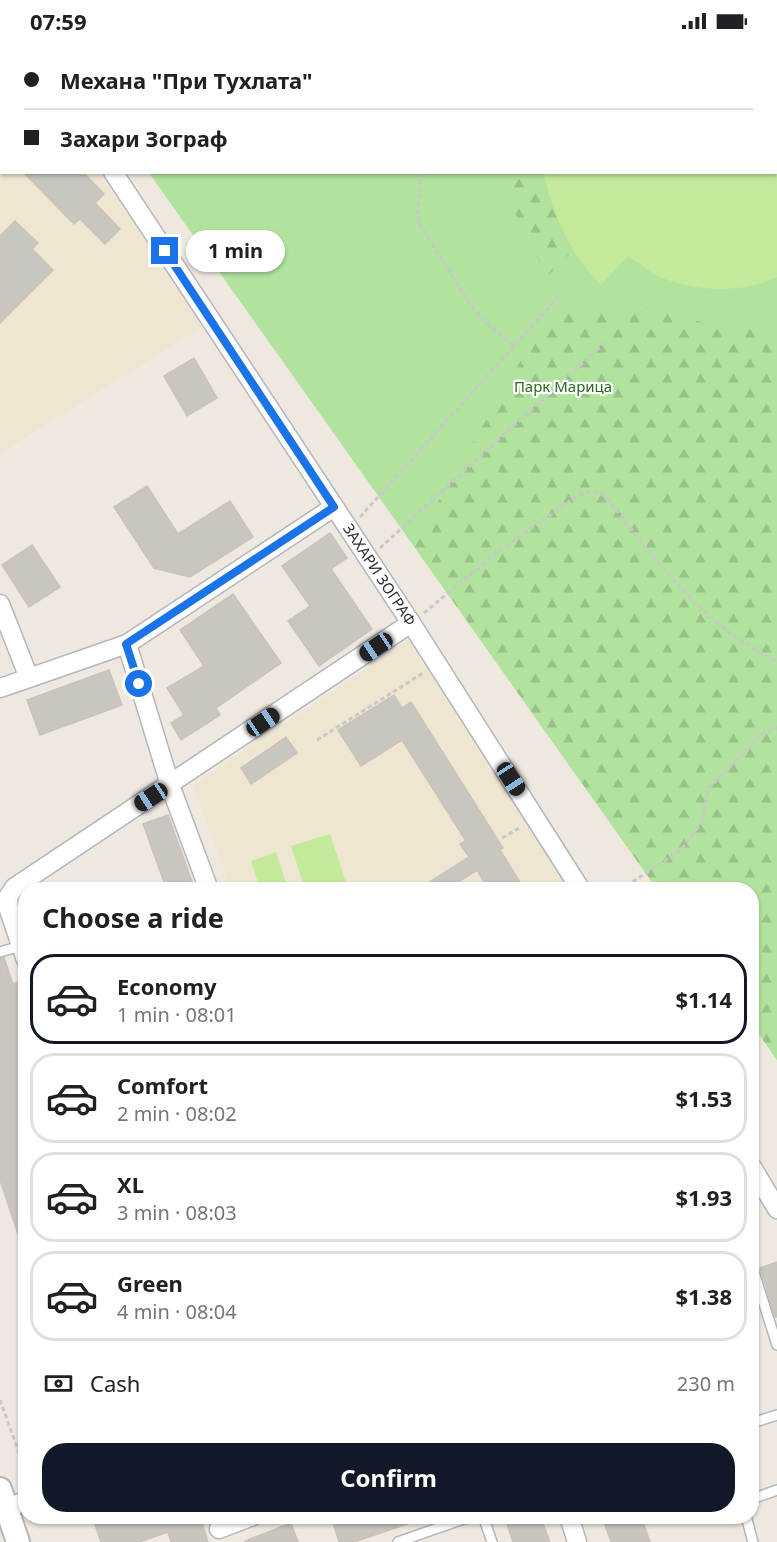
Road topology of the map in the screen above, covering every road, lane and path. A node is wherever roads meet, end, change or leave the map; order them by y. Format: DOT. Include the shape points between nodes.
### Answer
graph roads {
  1 [pos="114,174"];
  2 [pos="421,174"];
  3 [pos="559,296"];
  4 [pos="607,341"];
  5 [pos="514,346"];
  6 [pos="334,507"];
  7 [pos="348,529"];
  8 [pos="368,559"];
  9 [pos="0,604"];
  10 [pos="411,623"];
  11 [pos="126,644"];
  12 [pos="777,662"];
  13 [pos="437,664"];
  14 [pos="29,678"];
  15 [pos="0,688"];
  16 [pos="777,728"];
  17 [pos="317,740"];
  18 [pos="170,785"];
  19 [pos="23,882"];
  20 [pos="206,882"];
  21 [pos="576,882"];
  22 [pos="632,882"];
  23 [pos="18,885"];
  24 [pos="18,938"];
  25 [pos="0,952"];
  26 [pos="18,953"];
  27 [pos="759,1179"];
  28 [pos="777,1209"];
  29 [pos="759,1288"];
  30 [pos="777,1345"];
  31 [pos="0,1400"];
  32 [pos="777,1415"];
  33 [pos="759,1421"];
  34 [pos="18,1450"];
  35 [pos="777,1490"];
  36 [pos="759,1496"];
  37 [pos="11,1499"];
  38 [pos="449,1524"];
  39 [pos="486,1524"];
  40 [pos="572,1524"];
  41 [pos="748,1524"];
  42 [pos="18,1542"];
  43 [pos="398,1542"];
  44 [pos="492,1542"];
  45 [pos="578,1542"];
  46 [pos="753,1542"];
  1 -- 6 [label="street, ЗАХАРИ ЗОГРАФ"];
  2 -- 5 [label="path" via="419,223 473,309"];
  3 -- 5 [label="path"];
  4 -- 8 [label="path"];
  5 -- 7 [label="path"];
  6 -- 7 [label="street, ЗАХАРИ ЗОГРАФ"];
  6 -- 11 [label="street"];
  7 -- 8 [label="street, ЗАХАРИ ЗОГРАФ"];
  8 -- 10 [label="street, ЗАХАРИ ЗОГРАФ"];
  9 -- 14 [label="street"];
  10 -- 12 [label="path" via="496,553 579,495 592,491 605,496 665,571 699,606 733,635"];
  10 -- 13 [label="street, ЗАХАРИ ЗОГРАФ"];
  10 -- 18 [label="street"];
  11 -- 14 [label="street"];
  11 -- 18 [label="street"];
  13 -- 17 [label="path"];
  13 -- 21 [label="street, ЗАХАРИ ЗОГРАФ"];
  14 -- 15 [label="street"];
  16 -- 22 [label="path" via="762,734 708,789 702,822 681,850"];
  18 -- 19 [label="street"];
  18 -- 20 [label="street"];
  23 -- 24 [label="street" via="8,897"];
  25 -- 26 [label="lane"];
  27 -- 28 [label="street"];
  29 -- 30 [label="lane"];
  31 -- 34 [label="path"];
  32 -- 33 [label="lane"];
  35 -- 36 [label="lane"];
  37 -- 42 [label="street"];
  38 -- 43 [label="lane"];
  39 -- 44 [label="lane"];
  40 -- 45 [label="street"];
  41 -- 46 [label="lane"];
}
